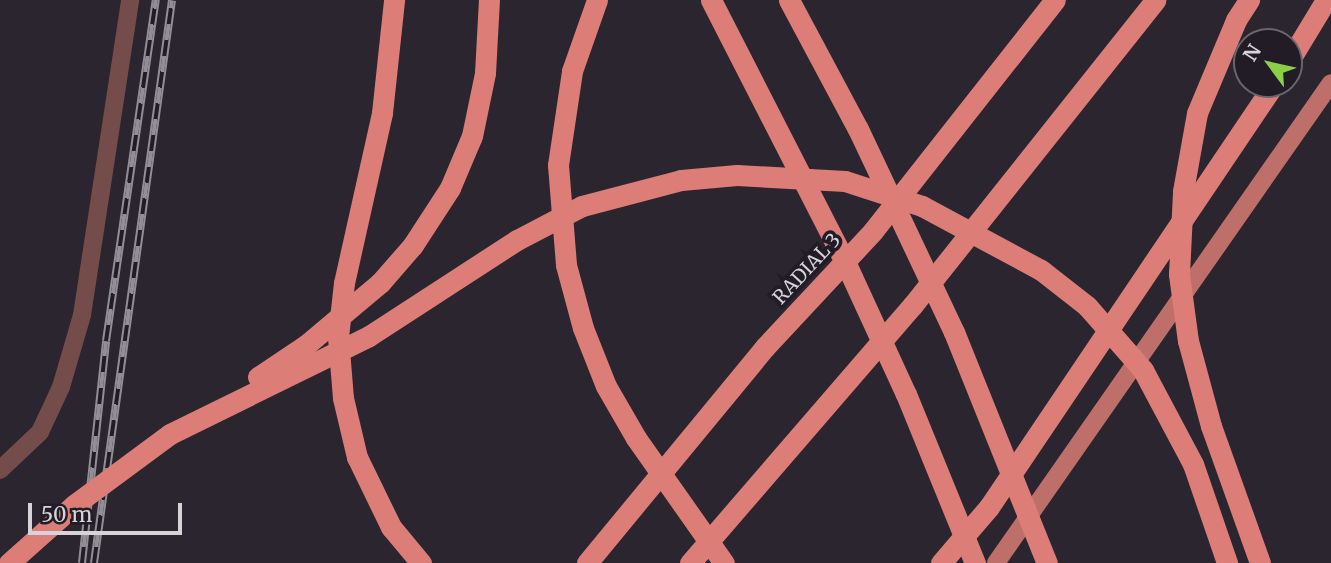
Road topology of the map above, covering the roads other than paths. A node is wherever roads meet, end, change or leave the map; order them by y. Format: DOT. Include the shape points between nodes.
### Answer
graph roads {
  1 [pos="130,0"];
  2 [pos="394,0"];
  3 [pos="489,0"];
  4 [pos="597,0"];
  5 [pos="711,0"];
  6 [pos="789,0"];
  7 [pos="1055,0"];
  8 [pos="1155,0"];
  9 [pos="1249,0"];
  10 [pos="1326,0"];
  11 [pos="1303,38"];
  12 [pos="1331,83"];
  13 [pos="1265,98"];
  14 [pos="176,430"];
  15 [pos="0,470"];
  16 [pos="9,563"];
  17 [pos="421,563"];
  18 [pos="587,563"];
  19 [pos="690,563"];
  20 [pos="724,563"];
  21 [pos="941,563"];
  22 [pos="975,563"];
  23 [pos="996,563"];
  24 [pos="1047,563"];
  25 [pos="1227,563"];
  26 [pos="1260,563"];
  1 -- 15 [label="lane" via="82,315 61,387 40,432"];
  2 -- 17 [label="highway, bridge" via="382,113 344,284 338,337 342,398 363,468 391,527"];
  3 -- 14 [label="highway" via="485,73 472,136 450,188 413,245 380,283 306,345"];
  4 -- 20 [label="highway, bridge" via="572,71 558,165 566,265 583,328 606,386 643,449"];
  5 -- 22 [label="highway, bridge" via="847,265"];
  6 -- 24 [label="highway, bridge" via="858,129 954,332"];
  7 -- 18 [label="highway, RADIAL 3" via="873,231 765,347"];
  8 -- 19 [label="highway" via="912,306"];
  9 -- 26 [label="highway, bridge" via="1197,113 1183,191 1179,274 1188,341 1211,426"];
  10 -- 11 [label="highway"];
  12 -- 23 [label="main road"];
  13 -- 21 [label="highway" via="989,507"];
  14 -- 16 [label="highway, bridge" via="74,505"];
  14 -- 25 [label="highway, bridge" via="369,336 517,240 582,206 681,180 737,175 858,186 922,206 1041,270 1087,306 1143,370 1193,464"];
}
